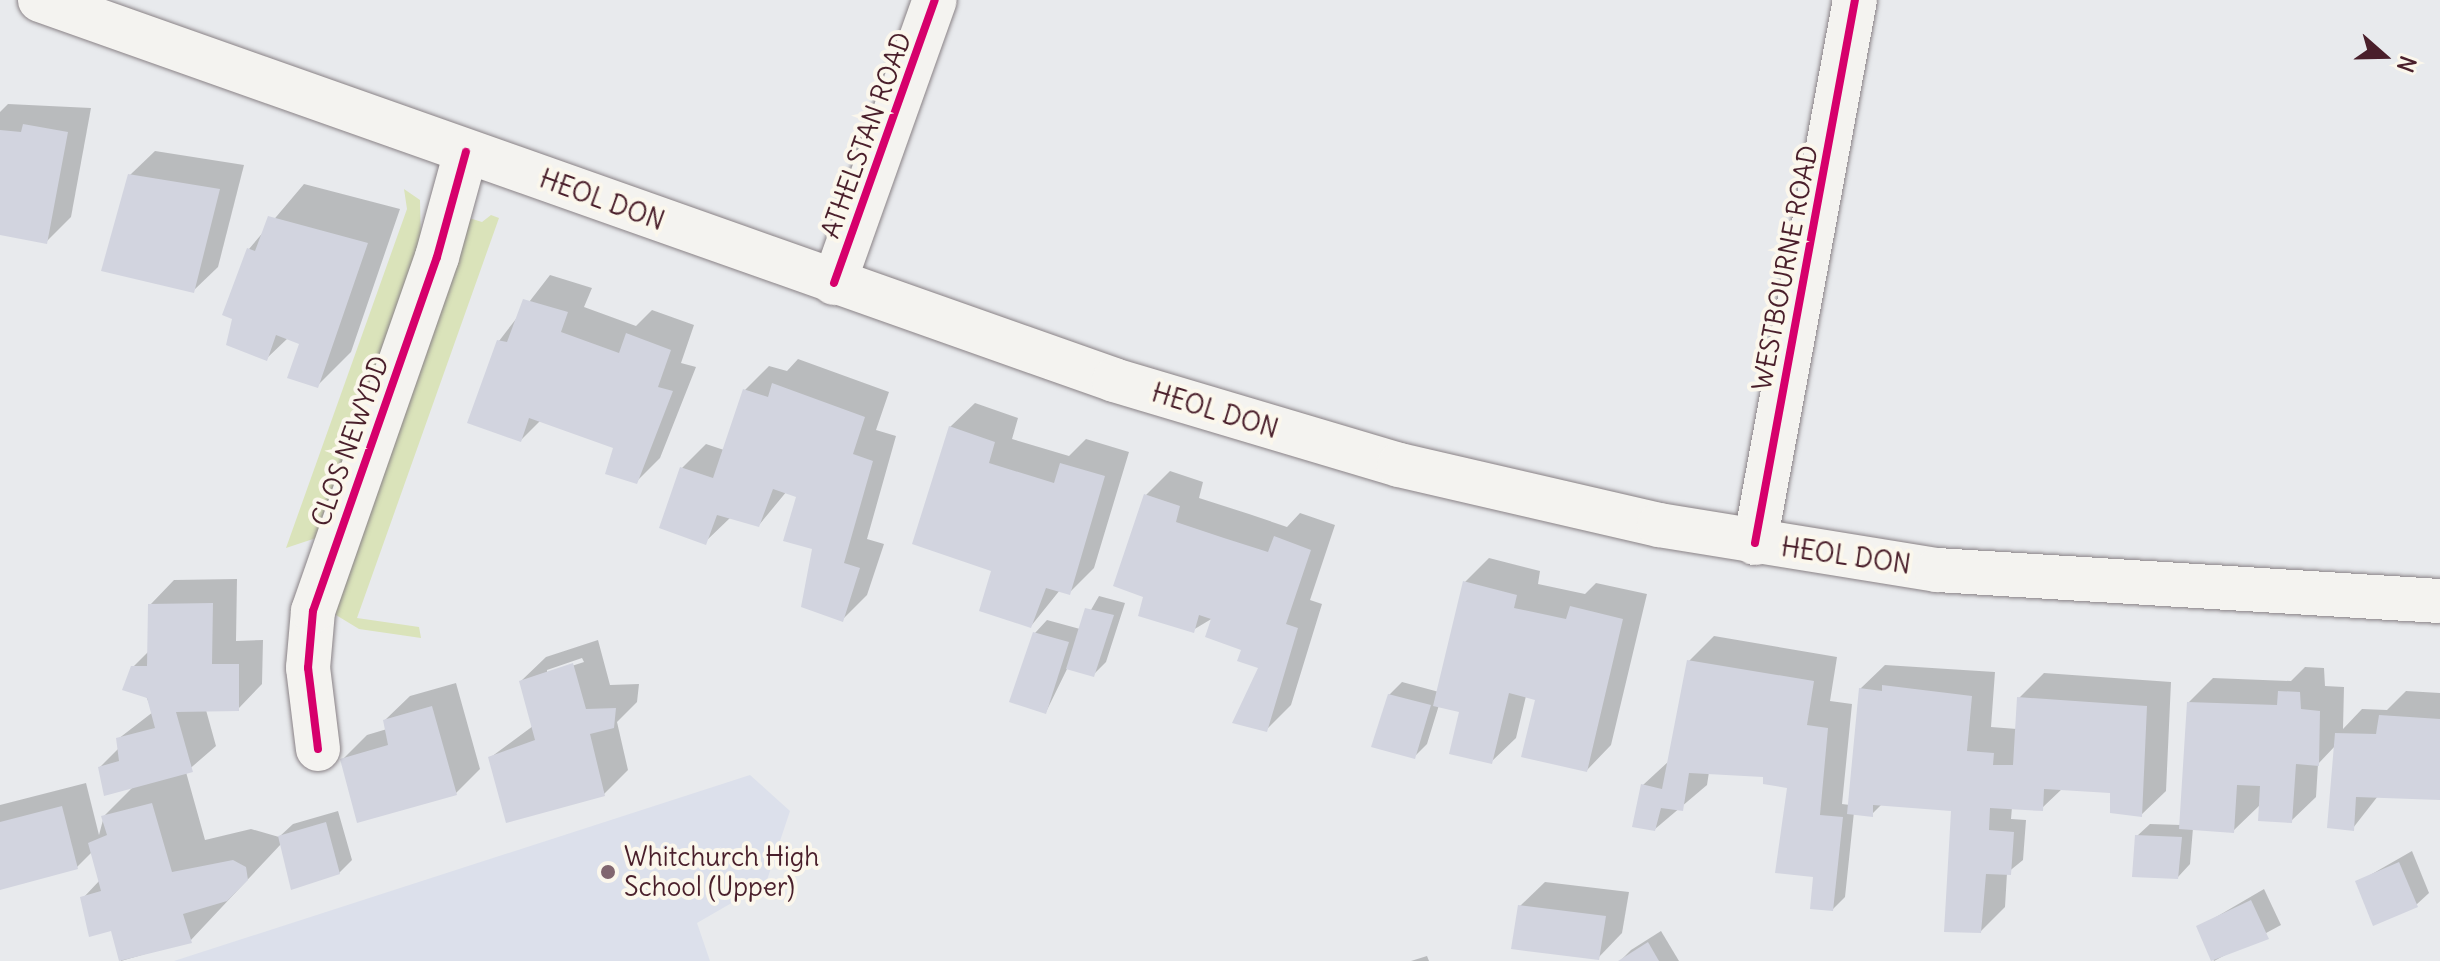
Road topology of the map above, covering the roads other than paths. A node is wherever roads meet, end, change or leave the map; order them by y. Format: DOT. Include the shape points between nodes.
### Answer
graph roads {
  1 [pos="40,0"];
  2 [pos="935,0"];
  3 [pos="1855,0"];
  4 [pos="466,152"];
  5 [pos="834,283"];
  6 [pos="1755,543"];
  7 [pos="2440,601"];
  8 [pos="318,749"];
  1 -- 4 [label="main road, HEOL DON"];
  2 -- 5 [label="main road, ATHELSTAN ROAD"];
  3 -- 6 [label="main road, WESTBOURNE ROAD"];
  4 -- 5 [label="main road, HEOL DON"];
  4 -- 8 [label="main road, CLOS NEWYDD" via="437,257 313,611 308,668"];
  5 -- 6 [label="main road, HEOL DON" via="1114,380 1370,456"];
  6 -- 7 [label="main road, HEOL DON" via="2058,580"];
}
